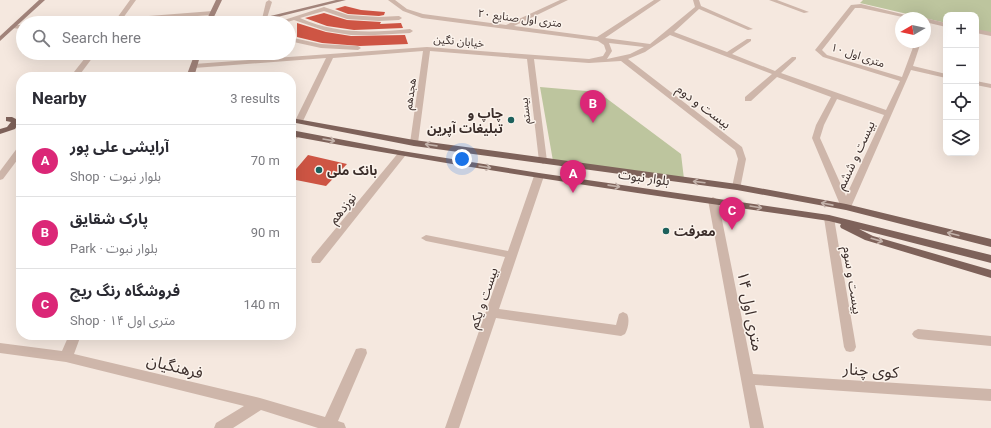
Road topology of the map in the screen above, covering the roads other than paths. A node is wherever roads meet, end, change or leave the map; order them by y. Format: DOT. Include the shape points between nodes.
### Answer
graph roads {
  1 [pos="42,0"];
  2 [pos="50,0"];
  3 [pos="133,0"];
  4 [pos="219,0"];
  5 [pos="342,0"];
  6 [pos="391,0"];
  7 [pos="565,0"];
  8 [pos="658,0"];
  9 [pos="772,0"];
  10 [pos="269,2"];
  11 [pos="697,4"];
  12 [pos="806,12"];
  13 [pos="213,13"];
  14 [pos="895,14"];
  15 [pos="25,16"];
  16 [pos="33,16"];
  17 [pos="121,16"];
  18 [pos="177,16"];
  19 [pos="212,16"];
  20 [pos="265,16"];
  21 [pos="273,16"];
  22 [pos="296,17"];
  23 [pos="398,18"];
  24 [pos="296,19"];
  25 [pos="931,23"];
  26 [pos="16,24"];
  27 [pos="943,25"];
  28 [pos="508,26"];
  29 [pos="13,27"];
  30 [pos="16,27"];
  31 [pos="750,28"];
  32 [pos="410,31"];
  33 [pos="16,32"];
  34 [pos="979,32"];
  35 [pos="670,33"];
  36 [pos="991,34"];
  37 [pos="0,38"];
  38 [pos="599,39"];
  39 [pos="749,40"];
  40 [pos="296,41"];
  41 [pos="650,46"];
  42 [pos="0,47"];
  43 [pos="388,48"];
  44 [pos="916,48"];
  45 [pos="427,49"];
  46 [pos="727,55"];
  47 [pos="331,56"];
  48 [pos="530,58"];
  49 [pos="794,58"];
  50 [pos="296,59"];
  51 [pos="622,59"];
  52 [pos="87,60"];
  53 [pos="196,60"];
  54 [pos="276,60"];
  55 [pos="594,61"];
  56 [pos="194,66"];
  57 [pos="908,67"];
  58 [pos="78,72"];
  59 [pos="192,72"];
  60 [pos="776,73"];
  61 [pos="943,75"];
  62 [pos="904,80"];
  63 [pos="979,83"];
  64 [pos="991,86"];
  65 [pos="836,96"];
  66 [pos="748,99"];
  67 [pos="889,114"];
  68 [pos="16,118"];
  69 [pos="296,118"];
  70 [pos="9,119"];
  71 [pos="0,120"];
  72 [pos="296,120"];
  73 [pos="16,131"];
  74 [pos="0,132"];
  75 [pos="296,136"];
  76 [pos="414,143"];
  77 [pos="402,154"];
  78 [pos="16,156"];
  79 [pos="543,161"];
  80 [pos="539,176"];
  81 [pos="0,177"];
  82 [pos="738,187"];
  83 [pos="713,200"];
  84 [pos="846,207"];
  85 [pos="829,218"];
  86 [pos="426,238"];
  87 [pos="991,243"];
  88 [pos="512,255"];
  89 [pos="991,259"];
  90 [pos="316,260"];
  91 [pos="991,274"];
  92 [pos="492,313"];
  93 [pos="623,317"];
  94 [pos="918,334"];
  95 [pos="73,340"];
  96 [pos="991,341"];
  97 [pos="0,348"];
  98 [pos="850,348"];
  99 [pos="361,353"];
  100 [pos="66,357"];
  101 [pos="748,379"];
  102 [pos="991,394"];
  103 [pos="260,404"];
  104 [pos="334,426"];
  105 [pos="221,428"];
  106 [pos="452,428"];
  107 [pos="757,428"];
  1 -- 15 [label="street"];
  2 -- 16 [label="street"];
  3 -- 17 [label="street"];
  4 -- 13 [label="street"];
  5 -- 21 [label="street"];
  6 -- 28 [label="street, ۲۰ متری اول صنایع" via="405,10 422,16"];
  7 -- 28 [label="street"];
  8 -- 38 [label="street"];
  9 -- 12 [label="street"];
  10 -- 20 [label="street"];
  11 -- 31 [label="street"];
  11 -- 35 [label="street, خیابان نگین"];
  13 -- 18 [label="street"];
  13 -- 19 [label="street"];
  14 -- 62 [label="street, ۱۰ متری اول" via="853,6 818,50 825,56"];
  22 -- 23 [label="street" via="324,9 347,17"];
  24 -- 32 [label="street" via="317,28 361,33"];
  25 -- 27 [label="street"];
  26 -- 29 [label="street"];
  28 -- 38 [label="street, ۲۰ متری اول صنایع"];
  29 -- 30 [label="street"];
  29 -- 37 [label="street"];
  33 -- 42 [label="street"];
  34 -- 36 [label="street"];
  35 -- 41 [label="street, خیابان نگین"];
  35 -- 46 [label="street"];
  38 -- 41 [label="street, ۲۰ متری اول صنایع"];
  38 -- 55 [label="street" via="607,44 609,51 605,57"];
  39 -- 46 [label="street"];
  40 -- 43 [label="street" via="342,48"];
  41 -- 51 [label="street, خیابان نگین" via="636,55"];
  44 -- 57 [label="street, بیست و ششم"];
  45 -- 47 [label="street, خیابان نگین"];
  45 -- 48 [label="street, خیابان نگین"];
  45 -- 76 [label="street, هجدهم"];
  46 -- 60 [label="street"];
  47 -- 50 [label="street, خیابان نگین"];
  47 -- 69 [label="street"];
  48 -- 55 [label="street, خیابان نگین"];
  48 -- 79 [label="street, بیستم"];
  49 -- 60 [label="street"];
  51 -- 55 [label="street, خیابان نگین"];
  51 -- 82 [label="street, بیست و دوم" via="732,142 742,159"];
  52 -- 58 [label="street"];
  53 -- 56 [label="street"];
  54 -- 56 [label="street, خیابان نگین"];
  56 -- 59 [label="street"];
  57 -- 61 [label="street"];
  57 -- 62 [label="street, بیست و ششم"];
  60 -- 65 [label="street"];
  60 -- 66 [label="street"];
  62 -- 67 [label="street, بیست و ششم"];
  63 -- 64 [label="street"];
  65 -- 67 [label="street"];
  65 -- 84 [label="street" via="816,138"];
  67 -- 84 [label="street, بیست و ششم"];
  68 -- 70 [label="main road"];
  70 -- 71 [label="main road"];
  70 -- 74 [label="main road" via="16,121 15,124 12,128"];
  72 -- 76 [label="main road, بلوار نبوت"];
  73 -- 74 [label="main road"];
  75 -- 77 [label="main road, بلوار نبوت, one-way"];
  79 -- 76 [label="main road, بلوار نبوت, one-way"];
  77 -- 80 [label="main road, بلوار نبوت, one-way"];
  77 -- 90 [label="street, نوزدهم"];
  78 -- 81 [label="street"];
  82 -- 79 [label="main road, بلوار نبوت, one-way"];
  80 -- 83 [label="main road, بلوار نبوت, one-way"];
  80 -- 88 [label="street, بیست و یکم"];
  84 -- 82 [label="main road, بلوار نبوت, one-way"];
  83 -- 85 [label="main road, بلوار نبوت, one-way"];
  83 -- 101 [label="street, ۱۴ متری اول"];
  87 -- 84 [label="main road, بلوار نبوت, one-way"];
  85 -- 89 [label="main road, بلوار نبوت"];
  85 -- 91 [label="main road, one-way" via="869,238"];
  85 -- 98 [label="street, بیست و سوم"];
  86 -- 88 [label="street"];
  88 -- 92 [label="street, بیست و یکم"];
  92 -- 93 [label="street" via="621,331"];
  92 -- 106 [label="street, بیست و یکم"];
  94 -- 96 [label="street"];
  95 -- 100 [label="street"];
  97 -- 100 [label="street, فرهنگیان"];
  99 -- 104 [label="street"];
  100 -- 103 [label="street, فرهنگیان"];
  101 -- 102 [label="street, کوی چنار"];
  101 -- 107 [label="street, ۱۴ متری اول"];
  103 -- 104 [label="street, فرهنگیان"];
  103 -- 105 [label="street"];
}
